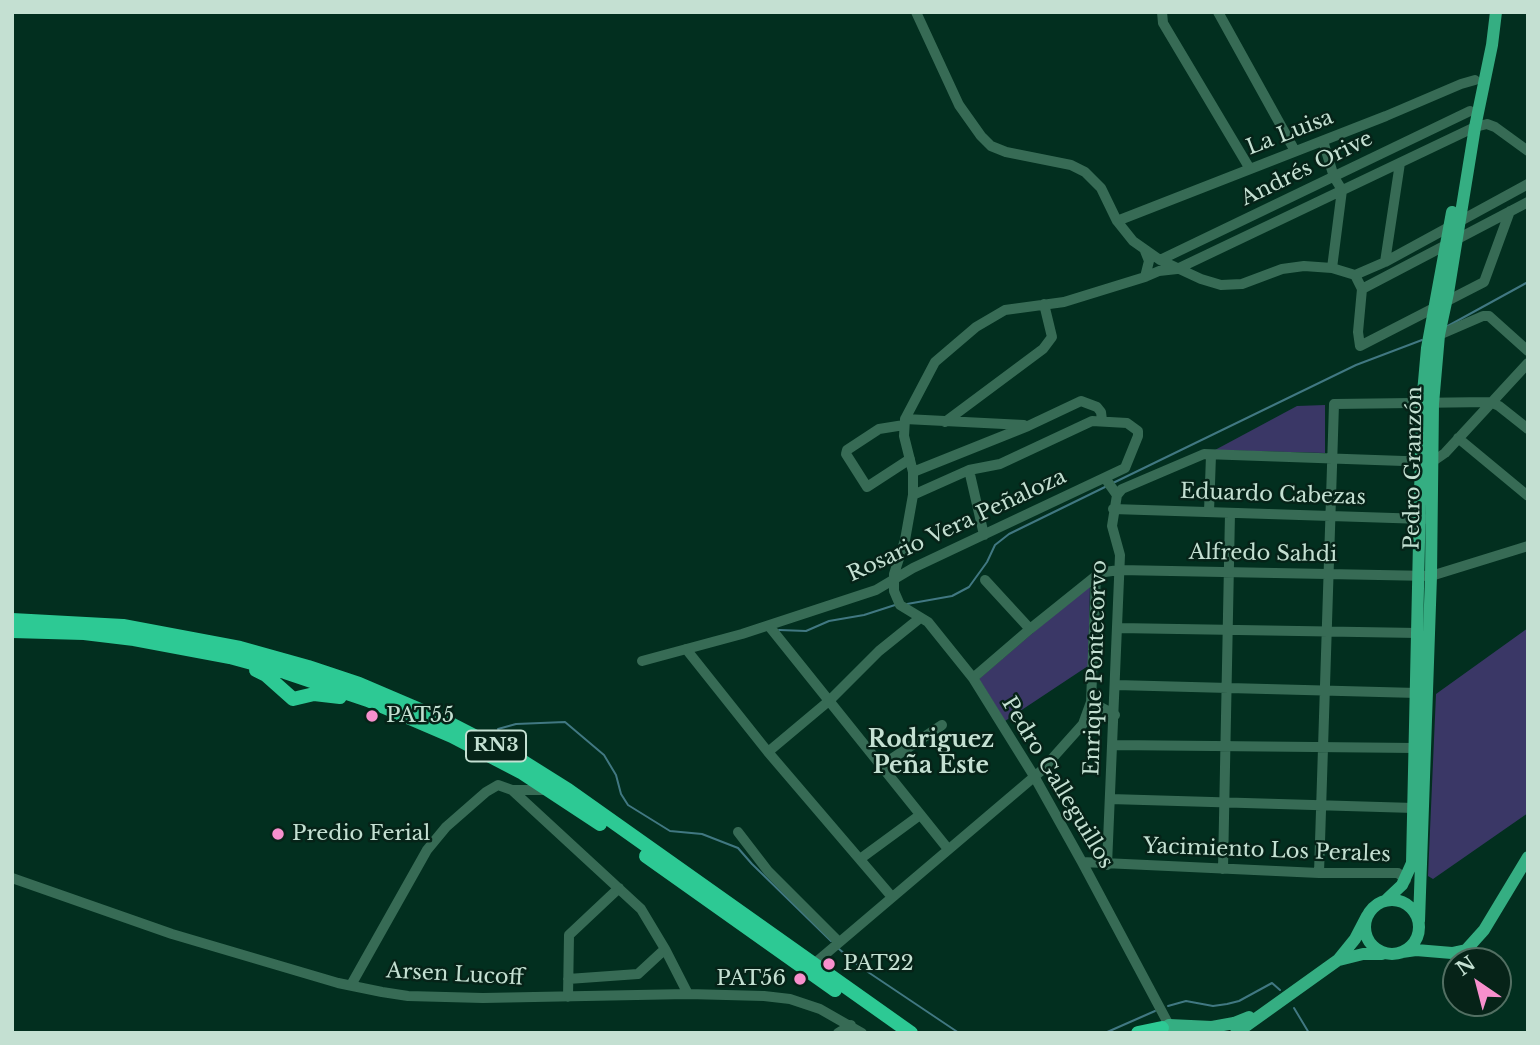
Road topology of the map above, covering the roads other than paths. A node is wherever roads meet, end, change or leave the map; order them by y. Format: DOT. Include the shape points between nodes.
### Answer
graph roads {
  1 [pos="916,12"];
  2 [pos="1162,12"];
  3 [pos="1218,12"];
  4 [pos="1495,17"];
  5 [pos="1475,80"];
  6 [pos="1470,111"];
  7 [pos="1471,129"];
  8 [pos="1324,141"];
  9 [pos="1295,151"];
  10 [pos="1528,151"];
  11 [pos="1400,163"];
  12 [pos="1250,169"];
  13 [pos="1334,177"];
  14 [pos="1528,184"];
  15 [pos="1342,190"];
  16 [pos="1504,197"];
  17 [pos="1526,204"];
  18 [pos="1510,211"];
  19 [pos="1117,221"];
  20 [pos="1454,224"];
  21 [pos="1451,244"];
  22 [pos="1146,251"];
  23 [pos="1160,260"];
  24 [pos="1385,262"];
  25 [pos="1332,268"];
  26 [pos="1177,269"];
  27 [pos="1355,275"];
  28 [pos="1145,277"];
  29 [pos="1362,289"];
  30 [pos="1447,301"];
  31 [pos="1044,304"];
  32 [pos="1434,308"];
  33 [pos="1439,335"];
  34 [pos="1528,351"];
  35 [pos="1528,363"];
  36 [pos="1490,402"];
  37 [pos="1427,404"];
  38 [pos="1102,420"];
  39 [pos="905,422"];
  40 [pos="945,422"];
  41 [pos="1028,426"];
  42 [pos="1528,429"];
  43 [pos="1458,438"];
  44 [pos="1211,455"];
  45 [pos="910,459"];
  46 [pos="1331,460"];
  47 [pos="1427,462"];
  48 [pos="969,470"];
  49 [pos="913,472"];
  50 [pos="1105,478"];
  51 [pos="913,495"];
  52 [pos="1116,495"];
  53 [pos="1528,496"];
  54 [pos="1113,509"];
  55 [pos="1209,512"];
  56 [pos="1230,513"];
  57 [pos="1329,516"];
  58 [pos="1426,519"];
  59 [pos="984,535"];
  60 [pos="1528,546"];
  61 [pos="1119,570"];
  62 [pos="1228,572"];
  63 [pos="1101,574"];
  64 [pos="1328,574"];
  65 [pos="1425,576"];
  66 [pos="894,580"];
  67 [pos="985,580"];
  68 [pos="919,618"];
  69 [pos="12,620"];
  70 [pos="769,626"];
  71 [pos="1118,628"];
  72 [pos="1030,629"];
  73 [pos="1227,630"];
  74 [pos="12,631"];
  75 [pos="1326,632"];
  76 [pos="1418,633"];
  77 [pos="686,649"];
  78 [pos="230,657"];
  79 [pos="642,661"];
  80 [pos="972,678"];
  81 [pos="1115,685"];
  82 [pos="1226,688"];
  83 [pos="1324,691"];
  84 [pos="1417,693"];
  85 [pos="368,700"];
  86 [pos="830,700"];
  87 [pos="1091,702"];
  88 [pos="1115,715"];
  89 [pos="942,725"];
  90 [pos="1114,745"];
  91 [pos="1225,746"];
  92 [pos="1322,747"];
  93 [pos="1415,748"];
  94 [pos="768,752"];
  95 [pos="881,766"];
  96 [pos="1034,776"];
  97 [pos="512,790"];
  98 [pos="550,790"];
  99 [pos="1110,799"];
  100 [pos="1224,803"];
  101 [pos="1321,805"];
  102 [pos="1414,808"];
  103 [pos="920,815"];
  104 [pos="738,832"];
  105 [pos="948,849"];
  106 [pos="1528,857"];
  107 [pos="860,859"];
  108 [pos="1082,862"];
  109 [pos="1107,864"];
  110 [pos="1223,869"];
  111 [pos="1319,873"];
  112 [pos="12,878"];
  113 [pos="1406,880"];
  114 [pos="619,888"];
  115 [pos="892,897"];
  116 [pos="1385,901"];
  117 [pos="1367,916"];
  118 [pos="1419,923"];
  119 [pos="839,942"];
  120 [pos="1469,947"];
  121 [pos="665,949"];
  122 [pos="1442,951"];
  123 [pos="1402,952"];
  124 [pos="1442,953"];
  125 [pos="1387,954"];
  126 [pos="1338,960"];
  127 [pos="815,963"];
  128 [pos="568,979"];
  129 [pos="352,985"];
  130 [pos="688,994"];
  131 [pos="568,997"];
  132 [pos="1275,1006"];
  133 [pos="851,1025"];
  134 [pos="1163,1028"];
  135 [pos="1187,1029"];
  136 [pos="906,1031"];
  137 [pos="838,1033"];
  138 [pos="862,1033"];
  139 [pos="1138,1033"];
  140 [pos="1236,1033"];
  1 -- 19 [label="street" via="959,105 981,136 1006,152 1085,172 1101,187"];
  2 -- 12 [label="street" via="1163,23"];
  3 -- 9 [label="street"];
  4 -- 5 [label="main road, Pedro Granzón"];
  4 -- 7 [label="main road, Pedro Granzón"];
  5 -- 6 [label="main road, Pedro Granzón"];
  5 -- 8 [label="street, La Luisa"];
  6 -- 7 [label="main road, Pedro Granzón"];
  6 -- 13 [label="street, Andrés Orive"];
  7 -- 10 [label="street" via="1487,124 1495,127"];
  7 -- 11 [label="street, Andrés Orive"];
  7 -- 20 [label="main road, Pedro Granzón"];
  8 -- 9 [label="street, La Luisa"];
  8 -- 13 [label="street"];
  9 -- 12 [label="street, La Luisa"];
  11 -- 15 [label="street, Andrés Orive"];
  11 -- 24 [label="street"];
  12 -- 19 [label="street, La Luisa"];
  13 -- 15 [label="street"];
  13 -- 23 [label="street, Andrés Orive"];
  14 -- 16 [label="street"];
  15 -- 25 [label="street"];
  15 -- 26 [label="street, Andrés Orive"];
  16 -- 17 [label="street"];
  16 -- 20 [label="street"];
  17 -- 18 [label="street"];
  18 -- 21 [label="street"];
  18 -- 30 [label="street" via="1483,282"];
  19 -- 22 [label="street"];
  20 -- 21 [label="main road, Pedro Granzón"];
  20 -- 24 [label="street"];
  21 -- 29 [label="street"];
  21 -- 30 [label="main road, Pedro Granzón"];
  21 -- 32 [label="main road, Pedro Granzón"];
  22 -- 23 [label="street"];
  22 -- 28 [label="street"];
  23 -- 26 [label="street"];
  24 -- 27 [label="street"];
  25 -- 26 [label="street" via="1282,269 1234,286"];
  25 -- 27 [label="street"];
  26 -- 28 [label="street, Andrés Orive"];
  27 -- 29 [label="street"];
  28 -- 31 [label="street, Andrés Orive" via="1093,295"];
  29 -- 32 [label="street" via="1360,346"];
  30 -- 33 [label="main road, Pedro Granzón"];
  31 -- 39 [label="street, Andrés Orive" via="1004,310 934,362"];
  31 -- 40 [label="street" via="1052,337 1043,349"];
  32 -- 37 [label="main road, Pedro Granzón" via="1427,348"];
  33 -- 34 [label="street" via="1483,316 1494,319"];
  33 -- 37 [label="main road, Pedro Granzón"];
  35 -- 36 [label="street"];
  36 -- 37 [label="street"];
  36 -- 42 [label="street"];
  36 -- 43 [label="street"];
  37 -- 46 [label="street" via="1334,404"];
  37 -- 47 [label="main road, Pedro Granzón"];
  38 -- 41 [label="street" via="1097,407 1081,401"];
  38 -- 48 [label="street" via="1000,464"];
  38 -- 50 [label="street, Rosario Vera Peñaloza" via="1127,423 1138,431 1125,468"];
  39 -- 40 [label="street"];
  39 -- 45 [label="street"];
  39 -- 45 [label="street" via="879,429 846,454 867,487"];
  40 -- 41 [label="street"];
  41 -- 49 [label="street"];
  43 -- 47 [label="street" via="1445,453"];
  43 -- 53 [label="street"];
  44 -- 46 [label="street"];
  44 -- 52 [label="street" via="1194,457"];
  44 -- 55 [label="street"];
  45 -- 49 [label="street"];
  46 -- 47 [label="street"];
  46 -- 57 [label="street"];
  47 -- 58 [label="main road, Pedro Granzón"];
  48 -- 51 [label="street"];
  48 -- 59 [label="street"];
  49 -- 51 [label="street"];
  50 -- 52 [label="street"];
  50 -- 59 [label="street, Rosario Vera Peñaloza"];
  51 -- 66 [label="street"];
  52 -- 54 [label="street, Enrique Pontecorvo"];
  54 -- 55 [label="street, Eduardo Cabezas"];
  54 -- 61 [label="street, Enrique Pontecorvo"];
  55 -- 56 [label="street, Eduardo Cabezas"];
  56 -- 57 [label="street, Eduardo Cabezas"];
  56 -- 62 [label="street"];
  57 -- 58 [label="street, Eduardo Cabezas"];
  57 -- 64 [label="street"];
  58 -- 65 [label="main road, Pedro Granzón"];
  59 -- 66 [label="street, Rosario Vera Peñaloza"];
  60 -- 65 [label="street, Alfredo Sahdi"];
  61 -- 62 [label="street, Alfredo Sahdi"];
  61 -- 63 [label="street, Alfredo Sahdi"];
  61 -- 71 [label="street, Enrique Pontecorvo"];
  62 -- 64 [label="street, Alfredo Sahdi"];
  62 -- 73 [label="street"];
  63 -- 72 [label="street"];
  63 -- 87 [label="street"];
  64 -- 65 [label="street, Alfredo Sahdi"];
  64 -- 75 [label="street"];
  65 -- 76 [label="main road, Pedro Granzón"];
  65 -- 118 [label="main road, Pedro Granzón"];
  66 -- 68 [label="street, Pedro Galleguillos" via="895,598"];
  66 -- 70 [label="street, Rosario Vera Peñaloza"];
  67 -- 72 [label="street"];
  68 -- 80 [label="street, Pedro Galleguillos" via="928,622"];
  68 -- 86 [label="street"];
  69 -- 127 [label="highway, RN3" via="123,626 240,648 308,667 410,705 541,772"];
  70 -- 77 [label="street, Rosario Vera Peñaloza"];
  70 -- 86 [label="street"];
  71 -- 73 [label="street"];
  71 -- 81 [label="street, Enrique Pontecorvo"];
  72 -- 80 [label="street"];
  73 -- 75 [label="street"];
  73 -- 82 [label="street"];
  74 -- 78 [label="highway, RN3" via="84,633"];
  75 -- 76 [label="street"];
  75 -- 83 [label="street"];
  76 -- 84 [label="main road, Pedro Granzón"];
  77 -- 79 [label="street, Rosario Vera Peñaloza"];
  77 -- 94 [label="street"];
  78 -- 85 [label="highway, RN3"];
  78 -- 85 [label="highway" via="266,675 293,699 314,694"];
  80 -- 96 [label="street, Pedro Galleguillos"];
  81 -- 82 [label="street"];
  81 -- 88 [label="street, Enrique Pontecorvo"];
  82 -- 83 [label="street"];
  82 -- 91 [label="street"];
  83 -- 84 [label="street"];
  83 -- 92 [label="street"];
  84 -- 93 [label="main road, Pedro Granzón"];
  85 -- 98 [label="highway, RN3" via="452,736"];
  86 -- 94 [label="street"];
  86 -- 95 [label="street"];
  87 -- 88 [label="street"];
  87 -- 96 [label="street" via="1083,723"];
  88 -- 90 [label="street, Enrique Pontecorvo"];
  89 -- 95 [label="street"];
  90 -- 91 [label="street"];
  90 -- 99 [label="street, Enrique Pontecorvo"];
  91 -- 92 [label="street"];
  91 -- 100 [label="street"];
  92 -- 93 [label="street"];
  92 -- 101 [label="street"];
  93 -- 102 [label="main road, Pedro Granzón"];
  94 -- 107 [label="street"];
  95 -- 103 [label="street"];
  96 -- 105 [label="street"];
  96 -- 108 [label="street, Pedro Galleguillos"];
  97 -- 98 [label="street"];
  97 -- 114 [label="street"];
  97 -- 129 [label="street" via="498,785 486,792 432,844"];
  98 -- 136 [label="highway, RN3"];
  99 -- 100 [label="street"];
  99 -- 109 [label="street, Enrique Pontecorvo"];
  100 -- 101 [label="street"];
  100 -- 110 [label="street"];
  101 -- 102 [label="street"];
  101 -- 111 [label="street"];
  102 -- 113 [label="main road, Pedro Granzón" via="1412,863"];
  103 -- 105 [label="street"];
  103 -- 107 [label="street"];
  104 -- 119 [label="street" via="768,871"];
  105 -- 115 [label="street"];
  106 -- 120 [label="main road"];
  107 -- 115 [label="street"];
  108 -- 109 [label="street, Yacimiento Los Perales"];
  108 -- 134 [label="street, Pedro Galleguillos"];
  109 -- 110 [label="street, Yacimiento Los Perales"];
  110 -- 111 [label="street, Yacimiento Los Perales"];
  111 -- 113 [label="street, Yacimiento Los Perales" via="1398,873"];
  112 -- 129 [label="street, Arsen Lucoff" via="172,934"];
  113 -- 116 [label="main road"];
  114 -- 121 [label="street" via="641,909"];
  114 -- 128 [label="street" via="569,935"];
  115 -- 119 [label="street"];
  116 -- 117 [label="main road"];
  116 -- 118 [label="main road" via="1412,908"];
  117 -- 125 [label="main road" via="1368,940"];
  117 -- 126 [label="main road"];
  118 -- 122 [label="main road"];
  118 -- 123 [label="main road" via="1413,944"];
  119 -- 127 [label="street"];
  121 -- 128 [label="street" via="638,974"];
  121 -- 130 [label="street"];
  123 -- 124 [label="main road"];
  123 -- 125 [label="main road"];
  125 -- 126 [label="main road"];
  126 -- 132 [label="main road"];
  127 -- 136 [label="highway, RN3"];
  128 -- 131 [label="street"];
  129 -- 131 [label="street, Arsen Lucoff" via="408,996"];
  130 -- 131 [label="street, Arsen Lucoff"];
  130 -- 133 [label="street, Arsen Lucoff" via="790,999"];
  132 -- 135 [label="main road" via="1234,1023"];
  132 -- 140 [label="main road"];
  133 -- 137 [label="street"];
  133 -- 138 [label="street, Arsen Lucoff"];
  134 -- 135 [label="main road"];
  134 -- 139 [label="highway"];
}
